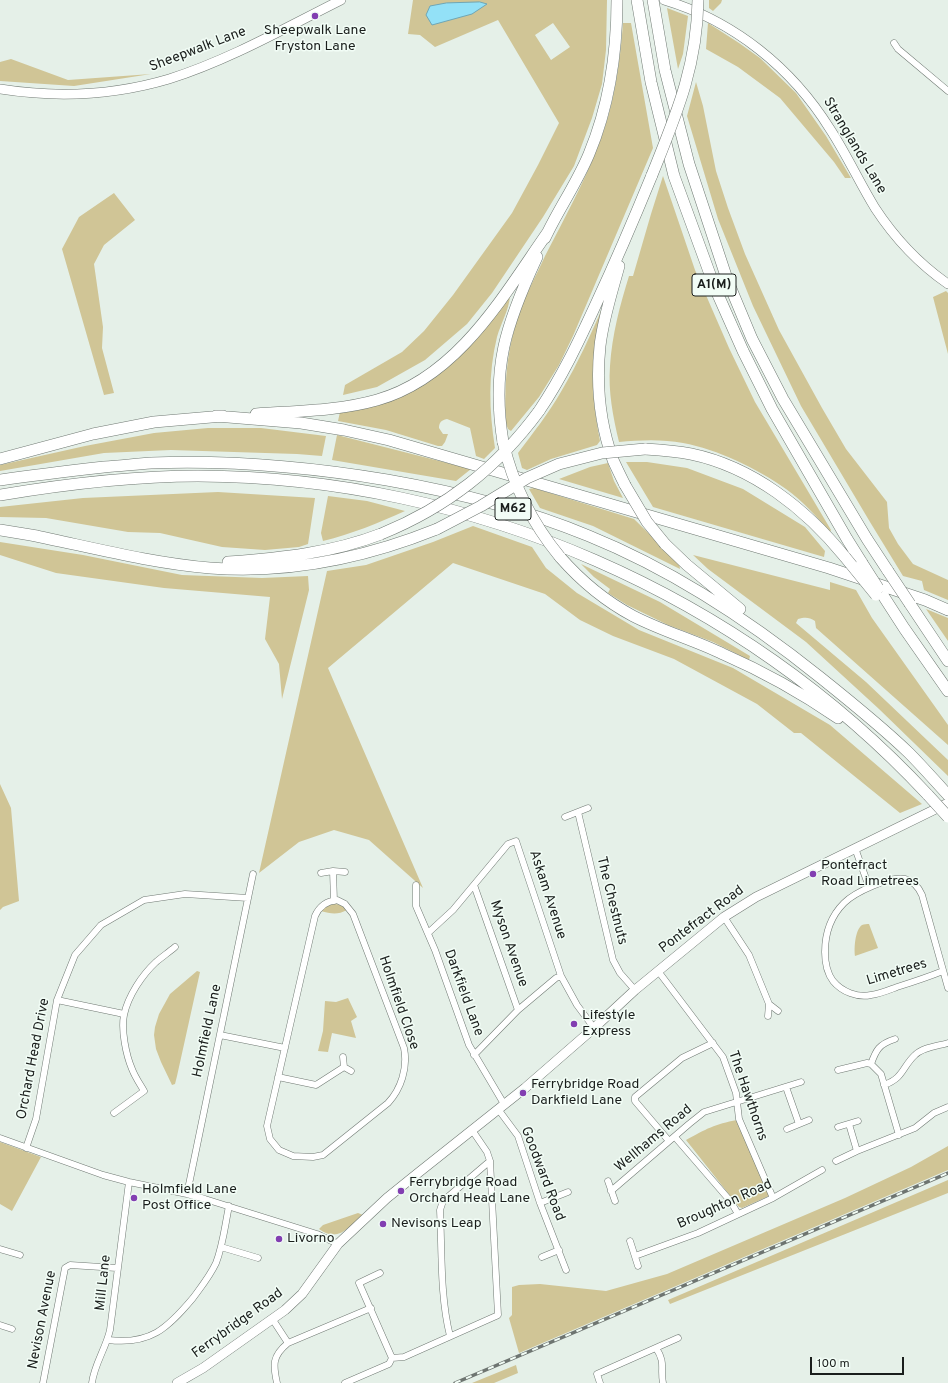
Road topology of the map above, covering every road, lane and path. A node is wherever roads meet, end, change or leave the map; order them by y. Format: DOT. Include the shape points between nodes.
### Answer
graph roads {
  1 [pos="341,0"];
  2 [pos="653,0"];
  3 [pos="664,0"];
  4 [pos="698,0"];
  5 [pos="617,2"];
  6 [pos="638,5"];
  7 [pos="894,43"];
  8 [pos="0,89"];
  9 [pos="948,91"];
  10 [pos="548,232"];
  11 [pos="628,234"];
  12 [pos="948,284"];
  13 [pos="216,416"];
  14 [pos="0,459"];
  15 [pos="0,480"];
  16 [pos="0,495"];
  17 [pos="0,530"];
  18 [pos="31,535"];
  19 [pos="350,557"];
  20 [pos="228,562"];
  21 [pos="880,596"];
  22 [pos="948,610"];
  23 [pos="796,657"];
  24 [pos="948,661"];
  25 [pos="948,690"];
  26 [pos="880,746"];
  27 [pos="945,792"];
  28 [pos="948,803"];
  29 [pos="588,808"];
  30 [pos="578,812"];
  31 [pos="565,817"];
  32 [pos="948,817"];
  33 [pos="855,848"];
  34 [pos="333,871"];
  35 [pos="320,872"];
  36 [pos="345,872"];
  37 [pos="253,874"];
  38 [pos="416,885"];
  39 [pos="474,885"];
  40 [pos="869,887"];
  41 [pos="248,898"];
  42 [pos="334,900"];
  43 [pos="724,917"];
  44 [pos="428,933"];
  45 [pos="175,947"];
  46 [pos="658,971"];
  47 [pos="943,971"];
  48 [pos="561,976"];
  49 [pos="948,988"];
  50 [pos="635,990"];
  51 [pos="57,1000"];
  52 [pos="770,1004"];
  53 [pos="518,1010"];
  54 [pos="778,1011"];
  55 [pos="124,1014"];
  56 [pos="768,1016"];
  57 [pos="594,1028"];
  58 [pos="220,1035"];
  59 [pos="895,1039"];
  60 [pos="948,1043"];
  61 [pos="713,1044"];
  62 [pos="285,1048"];
  63 [pos="474,1055"];
  64 [pos="343,1057"];
  65 [pos="871,1064"];
  66 [pos="344,1067"];
  67 [pos="838,1070"];
  68 [pos="351,1071"];
  69 [pos="278,1077"];
  70 [pos="801,1082"];
  71 [pos="884,1085"];
  72 [pos="786,1087"];
  73 [pos="737,1102"];
  74 [pos="501,1106"];
  75 [pos="948,1107"];
  76 [pos="114,1113"];
  77 [pos="809,1120"];
  78 [pos="858,1121"];
  79 [pos="799,1124"];
  80 [pos="849,1124"];
  81 [pos="838,1127"];
  82 [pos="787,1129"];
  83 [pos="472,1130"];
  84 [pos="899,1135"];
  85 [pos="675,1136"];
  86 [pos="0,1138"];
  87 [pos="669,1141"];
  88 [pos="26,1148"];
  89 [pos="857,1151"];
  90 [pos="490,1161"];
  91 [pos="836,1161"];
  92 [pos="822,1170"];
  93 [pos="608,1181"];
  94 [pos="129,1182"];
  95 [pos="611,1191"];
  96 [pos="568,1192"];
  97 [pos="187,1194"];
  98 [pos="773,1198"];
  99 [pos="615,1201"];
  100 [pos="540,1203"];
  101 [pos="229,1206"];
  102 [pos="738,1214"];
  103 [pos="630,1241"];
  104 [pos="338,1244"];
  105 [pos="221,1247"];
  106 [pos="0,1249"];
  107 [pos="558,1250"];
  108 [pos="20,1255"];
  109 [pos="635,1256"];
  110 [pos="258,1258"];
  111 [pos="542,1258"];
  112 [pos="638,1266"];
  113 [pos="117,1268"];
  114 [pos="566,1270"];
  115 [pos="380,1273"];
  116 [pos="371,1308"];
  117 [pos="273,1320"];
  118 [pos="0,1325"];
  119 [pos="12,1329"];
  120 [pos="450,1336"];
  121 [pos="678,1338"];
  122 [pos="108,1340"];
  123 [pos="288,1343"];
  124 [pos="656,1348"];
  125 [pos="392,1358"];
  126 [pos="43,1383"];
  127 [pos="92,1383"];
  128 [pos="176,1383"];
  129 [pos="277,1383"];
  130 [pos="345,1383"];
  131 [pos="600,1383"];
  132 [pos="663,1383"];
  1 -- 8 [label="street, Sheepwalk Lane" via="219,60 170,79 109,92 38,93"];
  2 -- 24 [label="highway, A1(M), bridge" via="665,70 689,164 727,279 752,339 783,399 867,539"];
  3 -- 12 [label="street, Stranglands Lane" via="702,14 731,30 757,48 795,82 822,116 885,222 919,260"];
  4 -- 11 [label="highway, bridge" via="696,35 679,108"];
  5 -- 10 [label="highway" via="611,76 598,129 588,156"];
  6 -- 21 [label="highway, A1(M), bridge" via="651,82 674,176 715,288 772,409"];
  7 -- 9 [label="street"];
  10 -- 13 [label="highway" via="490,314 458,351 404,391 337,409"];
  10 -- 26 [label="highway, bridge" via="509,324 500,363 498,391 503,442 511,473 540,532 587,584 617,606 651,624 747,665 829,712"];
  11 -- 20 [label="highway, bridge" via="576,346 539,411 507,450 469,484 427,512 381,534 344,547 268,559"];
  11 -- 23 [label="highway, bridge" via="604,325 598,376 606,437 614,462 647,522 665,544 686,565"];
  13 -- 14 [label="highway" via="154,422 93,434"];
  13 -- 22 [label="highway" via="300,423 389,440 829,568"];
  15 -- 23 [label="highway, M62" via="150,463 222,463 293,467 423,486 490,502 553,522 622,550 727,608"];
  16 -- 26 [label="highway, M62" via="123,479 197,476 250,478 347,488 483,518 593,559 647,584 704,615 798,678"];
  17 -- 18 [label="highway"];
  18 -- 19 [label="highway" via="163,562 210,568 288,567"];
  18 -- 20 [label="highway" via="181,558"];
  19 -- 20 [label="highway" via="290,563"];
  19 -- 21 [label="highway, bridge" via="404,542 437,529 527,478 560,464 602,452 645,449 669,451 714,461 736,469 777,492 825,534"];
  21 -- 25 [label="highway, A1(M)"];
  23 -- 27 [label="highway, M62" via="863,711 909,753"];
  26 -- 32 [label="highway, M62, bridge"];
  28 -- 33 [label="street, Pontefract Road"];
  29 -- 30 [label="street"];
  30 -- 31 [label="street"];
  30 -- 50 [label="street, The Chestnuts" via="613,960 620,973"];
  33 -- 40 [label="street"];
  33 -- 43 [label="street, Pontefract Road" via="756,897"];
  34 -- 35 [label="street"];
  34 -- 36 [label="street"];
  34 -- 42 [label="street"];
  37 -- 41 [label="street, Holmfield Lane"];
  38 -- 44 [label="street, Darkfield Lane" via="416,906"];
  39 -- 44 [label="street, Askam Avenue" via="453,910"];
  39 -- 48 [label="street, Askam Avenue" via="508,844 516,841"];
  39 -- 53 [label="street, Myson Avenue"];
  40 -- 47 [label="street, Limetrees" via="906,879 919,888"];
  40 -- 47 [label="street, Limetrees" via="844,903 830,924 825,942 825,955 828,971 835,984 852,993 871,996"];
  41 -- 51 [label="street, Orchard Head Drive" via="186,894 144,900 101,925 75,956"];
  41 -- 58 [label="street, Holmfield Lane"];
  42 -- 62 [label="street, Holmfield Close" via="317,911 315,916"];
  42 -- 69 [label="street, Holmfield Close" via="340,901 353,914 404,1048 405,1063 401,1082 388,1103 323,1155 304,1158 279,1150 268,1134 267,1126"];
  43 -- 46 [label="street, Pontefract Road"];
  43 -- 52 [label="street" via="749,955"];
  44 -- 63 [label="street, Darkfield Lane" via="468,1045"];
  45 -- 55 [label="street" via="142,977"];
  46 -- 50 [label="street, Pontefract Road"];
  46 -- 61 [label="street, The Hawthorns"];
  47 -- 49 [label="street, Limetrees"];
  48 -- 53 [label="street"];
  48 -- 57 [label="street, Askam Avenue" via="577,1005"];
  50 -- 57 [label="street, Pontefract Road"];
  51 -- 55 [label="street"];
  51 -- 88 [label="street, Orchard Head Drive" via="36,1119"];
  52 -- 54 [label="street"];
  52 -- 56 [label="street"];
  53 -- 63 [label="street"];
  55 -- 76 [label="street" via="125,1045 132,1068 144,1091"];
  57 -- 74 [label="street, Pontefract Road" via="526,1088"];
  58 -- 62 [label="street"];
  58 -- 97 [label="street, Holmfield Lane"];
  59 -- 65 [label="street" via="877,1049"];
  60 -- 71 [label="street" via="921,1051 915,1055 900,1076"];
  61 -- 73 [label="street, The Hawthorns" via="723,1057"];
  61 -- 87 [label="street" via="682,1058 635,1097 635,1101"];
  62 -- 69 [label="street, Holmfield Close"];
  63 -- 74 [label="street, Darkfield Lane"];
  64 -- 66 [label="street"];
  65 -- 67 [label="street"];
  65 -- 71 [label="street" via="881,1074"];
  66 -- 68 [label="street"];
  66 -- 69 [label="street" via="316,1086"];
  70 -- 72 [label="street, Wellhams Road"];
  71 -- 84 [label="street"];
  72 -- 73 [label="street, Wellhams Road"];
  72 -- 79 [label="street"];
  73 -- 85 [label="street, Wellhams Road" via="704,1112"];
  73 -- 98 [label="street, The Hawthorns" via="739,1119"];
  74 -- 83 [label="street, Ferrybridge Road"];
  74 -- 100 [label="street, Goodward Road" via="518,1136"];
  75 -- 84 [label="street"];
  77 -- 79 [label="street"];
  78 -- 80 [label="street"];
  79 -- 82 [label="street"];
  80 -- 81 [label="street"];
  80 -- 89 [label="street"];
  83 -- 90 [label="street"];
  83 -- 104 [label="street, Ferrybridge Road" via="388,1198"];
  84 -- 89 [label="street"];
  85 -- 87 [label="street, Wellhams Road"];
  85 -- 102 [label="street" via="729,1199"];
  86 -- 88 [label="street"];
  87 -- 95 [label="street, Wellhams Road"];
  88 -- 94 [label="street"];
  89 -- 91 [label="street"];
  90 -- 120 [label="street" via="440,1205 444,1300"];
  90 -- 120 [label="street" via="498,1315"];
  92 -- 98 [label="street, Broughton Road"];
  93 -- 95 [label="street, Wellhams Road"];
  94 -- 97 [label="street"];
  94 -- 113 [label="street, Mill Lane"];
  95 -- 99 [label="street, Wellhams Road"];
  96 -- 100 [label="street"];
  97 -- 101 [label="street"];
  98 -- 102 [label="street, Broughton Road"];
  100 -- 107 [label="street, Goodward Road"];
  101 -- 104 [label="street" via="317,1234"];
  101 -- 105 [label="street"];
  102 -- 109 [label="street, Broughton Road"];
  103 -- 109 [label="street"];
  104 -- 117 [label="street, Ferrybridge Road" via="302,1294"];
  105 -- 110 [label="street"];
  105 -- 122 [label="street" via="216,1263 200,1289 171,1323 152,1336 137,1340"];
  106 -- 108 [label="street"];
  107 -- 111 [label="street"];
  107 -- 114 [label="street, Goodward Road"];
  109 -- 112 [label="street"];
  113 -- 122 [label="street, Mill Lane"];
  113 -- 126 [label="street, Nevison Avenue" via="70,1265 64,1268"];
  115 -- 116 [label="street" via="359,1283"];
  116 -- 123 [label="street"];
  116 -- 125 [label="street"];
  117 -- 123 [label="street"];
  117 -- 128 [label="street, Ferrybridge Road" via="203,1368"];
  118 -- 119 [label="street"];
  120 -- 125 [label="street" via="404,1357"];
  121 -- 124 [label="street"];
  122 -- 127 [label="street, Mill Lane"];
  123 -- 129 [label="street" via="275,1356"];
  124 -- 131 [label="street" via="597,1374"];
  124 -- 132 [label="street" via="663,1363"];
  125 -- 130 [label="street" via="389,1364"];
}
